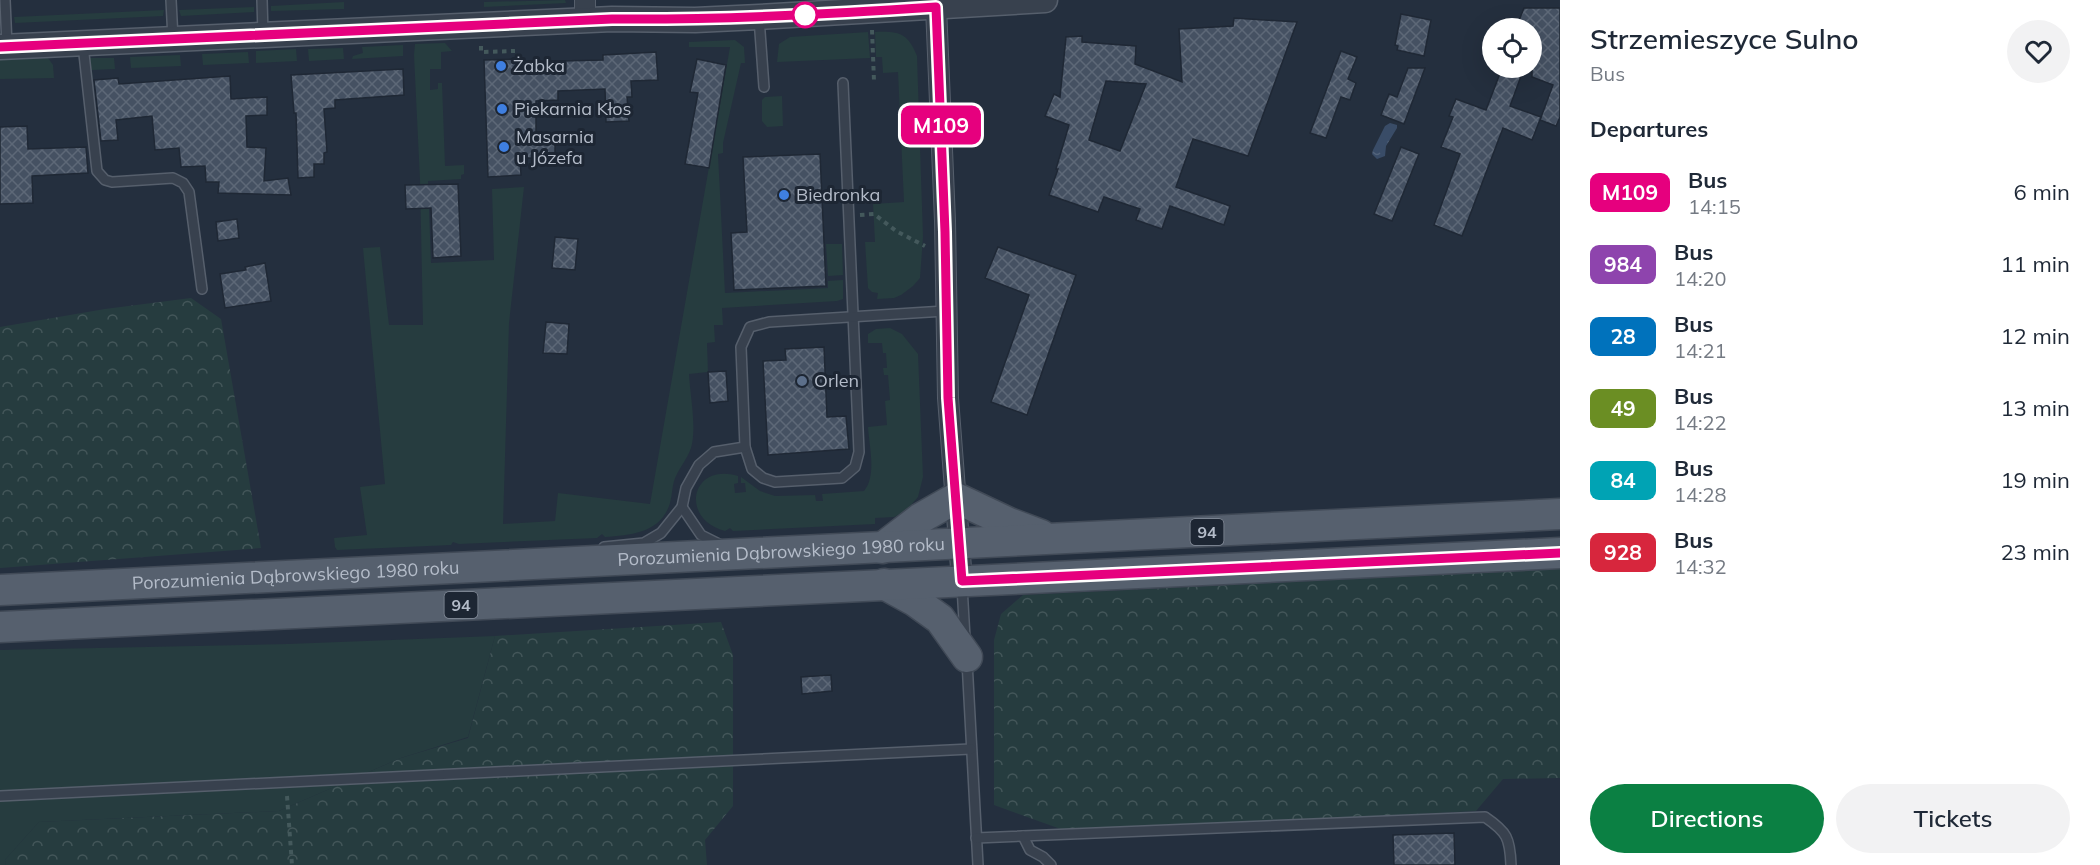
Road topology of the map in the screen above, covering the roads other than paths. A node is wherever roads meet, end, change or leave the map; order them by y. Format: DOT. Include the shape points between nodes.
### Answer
graph roads {
  1 [pos="5,0"];
  2 [pos="171,0"];
  3 [pos="262,0"];
  4 [pos="1044,0"];
  5 [pos="936,7"];
  6 [pos="585,10"];
  7 [pos="759,17"];
  8 [pos="263,35"];
  9 [pos="173,39"];
  10 [pos="83,43"];
  11 [pos="3,46"];
  12 [pos="843,83"];
  13 [pos="764,87"];
  14 [pos="202,289"];
  15 [pos="945,311"];
  16 [pos="854,316"];
  17 [pos="745,447"];
  18 [pos="956,498"];
  19 [pos="682,507"];
  20 [pos="1560,514"];
  21 [pos="1052,539"];
  22 [pos="960,544"];
  23 [pos="882,548"];
  24 [pos="598,549"];
  25 [pos="588,552"];
  26 [pos="1560,554"];
  27 [pos="745,555"];
  28 [pos="547,563"];
  29 [pos="962,581"];
  30 [pos="884,584"];
  31 [pos="0,590"];
  32 [pos="0,627"];
  33 [pos="967,657"];
  34 [pos="971,749"];
  35 [pos="0,796"];
  36 [pos="1023,836"];
  37 [pos="975,838"];
  38 [pos="978,865"];
  39 [pos="1051,865"];
  40 [pos="1511,865"];
  1 -- 11 [label="lane"];
  2 -- 9 [label="lane"];
  3 -- 8 [label="lane"];
  4 -- 5 [label="street"];
  5 -- 7 [label="street"];
  5 -- 15 [label="street"];
  6 -- 7 [label="street"];
  6 -- 8 [label="street"];
  7 -- 13 [label="lane"];
  8 -- 9 [label="street"];
  9 -- 10 [label="street"];
  10 -- 11 [label="street"];
  10 -- 14 [label="lane" via="97,171 112,183 173,178 183,183 189,192"];
  12 -- 16 [label="lane"];
  15 -- 16 [label="lane"];
  15 -- 18 [label="street"];
  16 -- 17 [label="lane" via="750,327 741,347"];
  16 -- 17 [label="lane" via="859,452 855,467 842,478 775,482 752,470"];
  17 -- 19 [label="lane" via="714,452 699,465 686,488"];
  18 -- 21 [label="main road"];
  18 -- 22 [label="street"];
  18 -- 23 [label="main road" via="921,518"];
  19 -- 24 [label="lane" via="661,533 644,543"];
  19 -- 27 [label="lane" via="701,535"];
  20 -- 21 [label="main road, Porozumienia Dąbrowskiego 1980 roku / 94"];
  21 -- 22 [label="main road, Porozumienia Dąbrowskiego 1980 roku / 94"];
  22 -- 23 [label="main road, Porozumienia Dąbrowskiego 1980 roku / 94"];
  22 -- 29 [label="street"];
  23 -- 27 [label="main road, Porozumienia Dąbrowskiego 1980 roku / 94"];
  25 -- 28 [label="lane"];
  26 -- 29 [label="main road, Porozumienia Dąbrowskiego 1980 roku / 94"];
  27 -- 28 [label="main road, Porozumienia Dąbrowskiego 1980 roku / 94"];
  28 -- 31 [label="main road, Porozumienia Dąbrowskiego 1980 roku / 94"];
  29 -- 30 [label="main road, Porozumienia Dąbrowskiego 1980 roku / 94"];
  29 -- 33 [label="lane"];
  30 -- 32 [label="main road, Porozumienia Dąbrowskiego 1980 roku / 94"];
  30 -- 33 [label="main road" via="940,619"];
  33 -- 34 [label="lane"];
  34 -- 35 [label="lane"];
  34 -- 37 [label="lane"];
  36 -- 37 [label="lane"];
  36 -- 39 [label="lane" via="1030,850"];
  36 -- 40 [label="lane" via="1485,816 1501,827 1511,844"];
  37 -- 38 [label="lane"];
}
